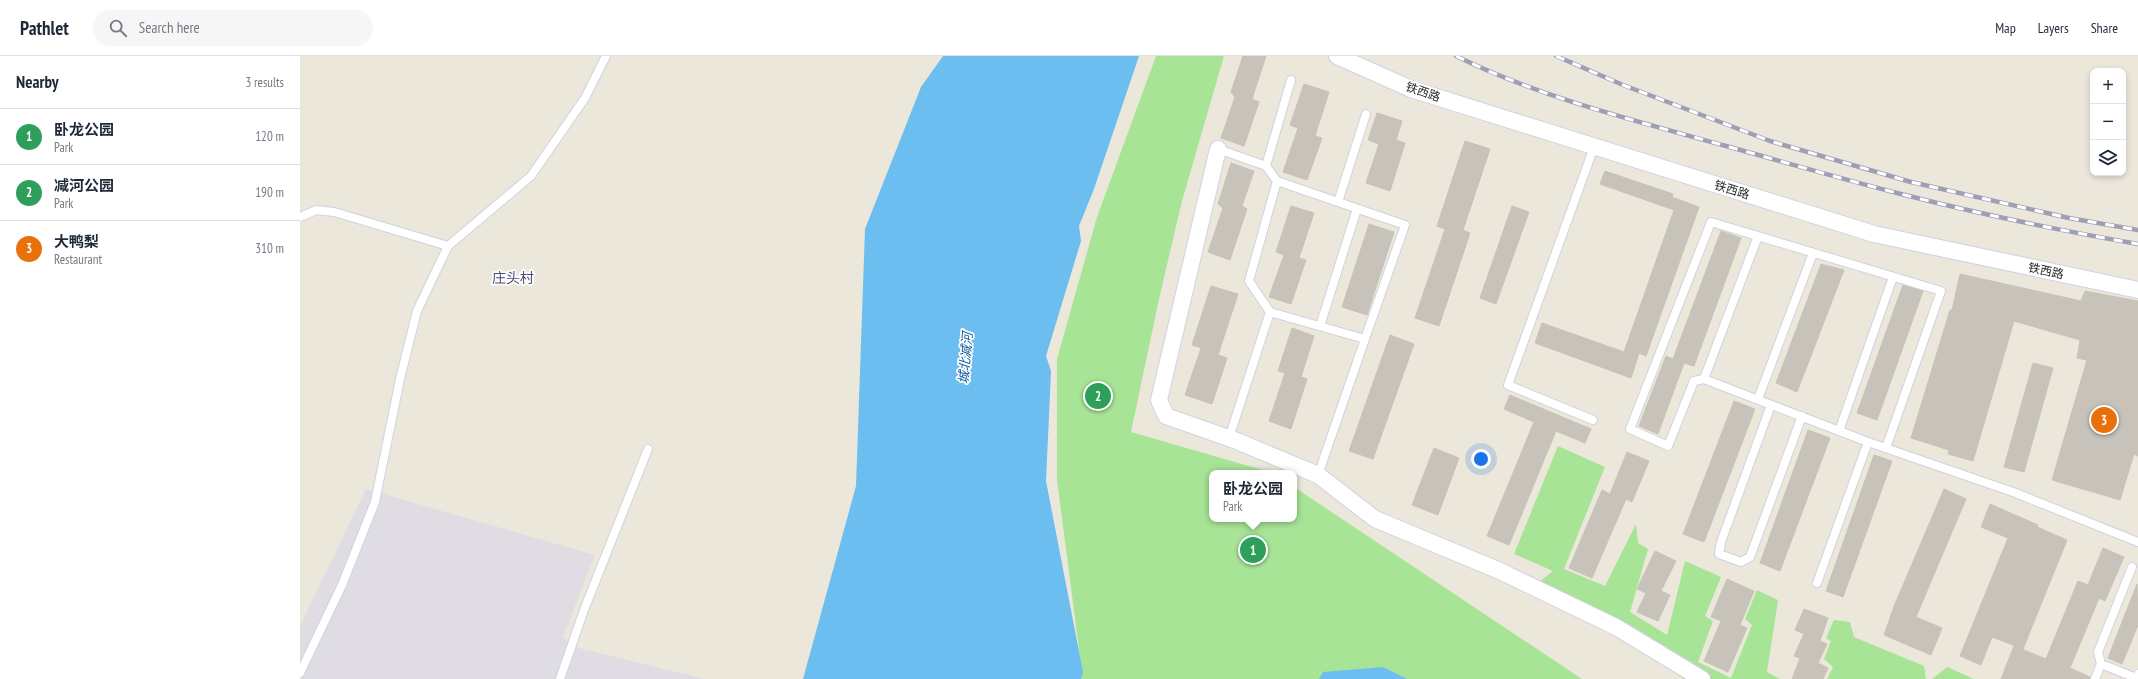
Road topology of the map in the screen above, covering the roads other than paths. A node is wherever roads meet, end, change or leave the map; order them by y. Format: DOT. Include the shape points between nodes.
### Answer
graph roads {
  1 [pos="606,56"];
  2 [pos="1336,56"];
  3 [pos="1291,80"];
  4 [pos="1366,114"];
  5 [pos="1218,148"];
  6 [pos="1594,148"];
  7 [pos="1266,166"];
  8 [pos="1277,181"];
  9 [pos="1338,202"];
  10 [pos="1357,209"];
  11 [pos="300,217"];
  12 [pos="1758,236"];
  13 [pos="448,246"];
  14 [pos="1813,252"];
  15 [pos="1893,277"];
  16 [pos="2138,290"];
  17 [pos="1270,312"];
  18 [pos="1320,326"];
  19 [pos="1365,339"];
  20 [pos="1704,379"];
  21 [pos="1758,400"];
  22 [pos="1771,405"];
  23 [pos="1802,416"];
  24 [pos="1593,420"];
  25 [pos="1839,431"];
  26 [pos="1229,438"];
  27 [pos="1868,442"];
  28 [pos="1886,448"];
  29 [pos="648,449"];
  30 [pos="1318,475"];
  31 [pos="2138,542"];
  32 [pos="2132,567"];
  33 [pos="1817,582"];
  34 [pos="2101,664"];
  35 [pos="300,673"];
  36 [pos="2138,674"];
  37 [pos="560,679"];
  38 [pos="1702,679"];
  39 [pos="2095,679"];
  1 -- 13 [label="lane" via="585,98 530,176"];
  2 -- 6 [label="street, 铁西路" via="1411,89"];
  3 -- 7 [label="lane"];
  4 -- 9 [label="lane"];
  5 -- 7 [label="lane"];
  5 -- 26 [label="street" via="1159,400 1166,416"];
  6 -- 16 [label="street, 铁西路" via="1874,234"];
  6 -- 24 [label="lane" via="1508,385"];
  7 -- 8 [label="lane"];
  8 -- 9 [label="lane"];
  8 -- 17 [label="lane" via="1249,280"];
  9 -- 10 [label="lane"];
  10 -- 18 [label="lane"];
  10 -- 19 [label="lane" via="1405,225"];
  11 -- 13 [label="lane" via="316,210 334,212"];
  12 -- 14 [label="lane"];
  12 -- 20 [label="lane"];
  12 -- 20 [label="lane" via="1711,222 1630,429 1668,446 1694,382"];
  13 -- 35 [label="lane" via="417,311 375,502 342,585"];
  14 -- 15 [label="lane"];
  14 -- 21 [label="lane"];
  15 -- 25 [label="lane"];
  15 -- 28 [label="lane" via="1941,291"];
  17 -- 18 [label="lane"];
  17 -- 26 [label="lane"];
  18 -- 19 [label="lane"];
  19 -- 30 [label="lane"];
  20 -- 21 [label="lane"];
  21 -- 22 [label="lane"];
  22 -- 23 [label="lane"];
  22 -- 23 [label="lane" via="1721,542 1719,554 1741,562 1750,557"];
  23 -- 25 [label="lane"];
  25 -- 27 [label="lane"];
  26 -- 30 [label="street"];
  27 -- 28 [label="lane"];
  27 -- 33 [label="lane"];
  28 -- 31 [label="lane" via="2013,492"];
  29 -- 37 [label="lane" via="584,610"];
  30 -- 38 [label="street" via="1375,519 1500,571 1616,627"];
  32 -- 34 [label="lane" via="2098,652"];
  34 -- 36 [label="lane" via="2136,678"];
  34 -- 39 [label="lane"];
}
